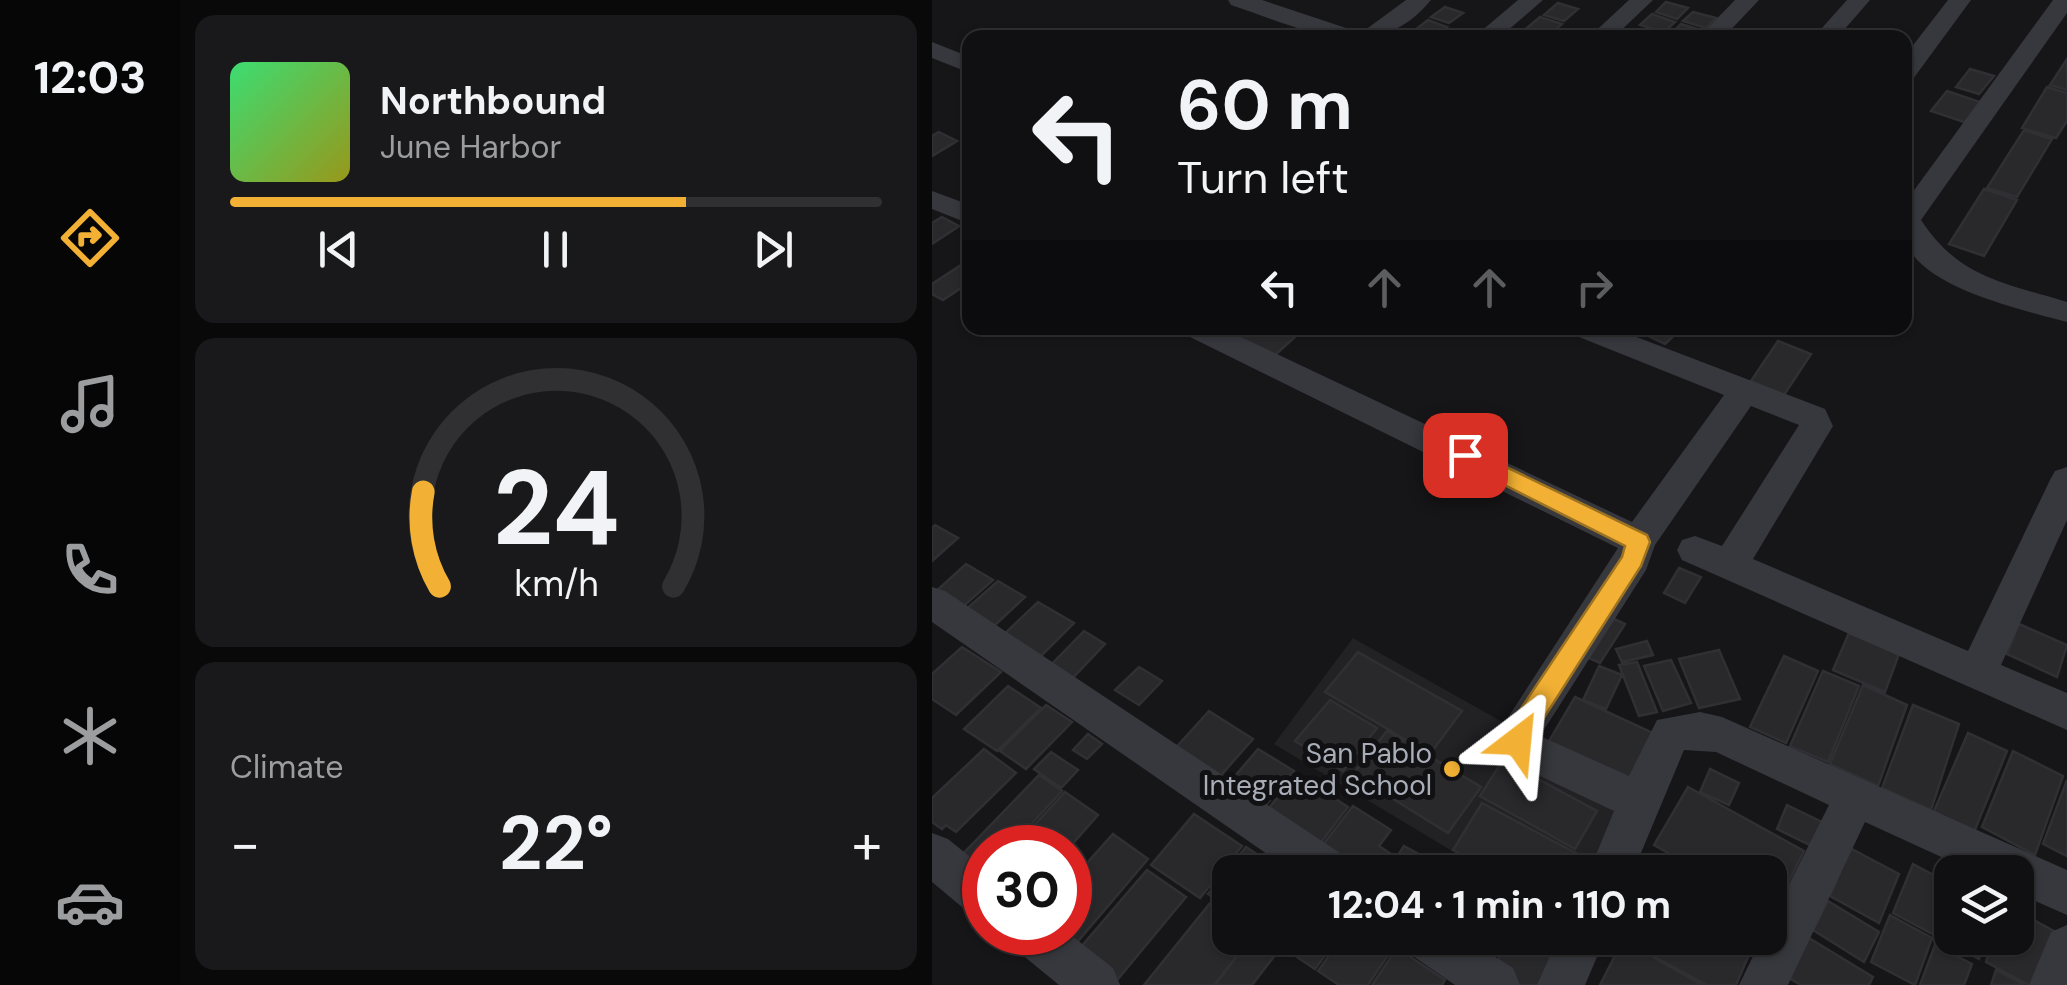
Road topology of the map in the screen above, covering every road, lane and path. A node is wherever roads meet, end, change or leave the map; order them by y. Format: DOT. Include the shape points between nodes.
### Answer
graph roads {
  1 [pos="1239,0"];
  2 [pos="1309,0"];
  3 [pos="1420,0"];
  4 [pos="1532,0"];
  5 [pos="1642,0"];
  6 [pos="1748,0"];
  7 [pos="1859,0"];
  8 [pos="1960,0"];
  9 [pos="2064,0"];
  10 [pos="1285,16"];
  11 [pos="1329,30"];
  12 [pos="1380,30"];
  13 [pos="1494,30"];
  14 [pos="1607,30"];
  15 [pos="1718,30"];
  16 [pos="1831,30"];
  17 [pos="932,49"];
  18 [pos="962,62"];
  19 [pos="1912,63"];
  20 [pos="932,199"];
  21 [pos="962,212"];
  22 [pos="1912,212"];
  23 [pos="1912,229"];
  24 [pos="2066,312"];
  25 [pos="1211,335"];
  26 [pos="1604,335"];
  27 [pos="1745,390"];
  28 [pos="2066,480"];
  29 [pos="1638,542"];
  30 [pos="932,602"];
  31 [pos="1978,672"];
  32 [pos="2066,712"];
  33 [pos="1856,796"];
  34 [pos="1642,802"];
  35 [pos="932,854"];
  36 [pos="1305,855"];
  37 [pos="1619,855"];
  38 [pos="962,878"];
  39 [pos="2066,893"];
  40 [pos="2066,948"];
  41 [pos="1059,955"];
  42 [pos="1451,955"];
  43 [pos="1575,955"];
  44 [pos="1096,985"];
  45 [pos="1496,985"];
  46 [pos="1562,985"];
  47 [pos="1763,985"];
  48 [pos="2054,985"];
  1 -- 10 [label="street"];
  2 -- 10 [label="street"];
  3 -- 12 [label="street"];
  4 -- 13 [label="street"];
  5 -- 14 [label="street"];
  6 -- 15 [label="street"];
  7 -- 16 [label="street"];
  8 -- 19 [label="street"];
  9 -- 22 [label="street"];
  10 -- 11 [label="street"];
  17 -- 18 [label="street"];
  20 -- 21 [label="street"];
  23 -- 24 [label="street" via="1952,276"];
  25 -- 29 [label="street"];
  26 -- 27 [label="street"];
  27 -- 29 [label="street"];
  27 -- 31 [label="street" via="1813,417 1816,426 1713,556"];
  28 -- 31 [label="street"];
  29 -- 34 [label="street" via="1633,560 1517,736 1523,748"];
  30 -- 36 [label="street"];
  31 -- 32 [label="street"];
  33 -- 34 [label="street" via="1700,730 1672,733"];
  33 -- 39 [label="street"];
  33 -- 47 [label="street"];
  34 -- 37 [label="street"];
  35 -- 38 [label="street"];
  40 -- 48 [label="street"];
  41 -- 44 [label="street"];
  42 -- 45 [label="street"];
  43 -- 46 [label="street"];
}
